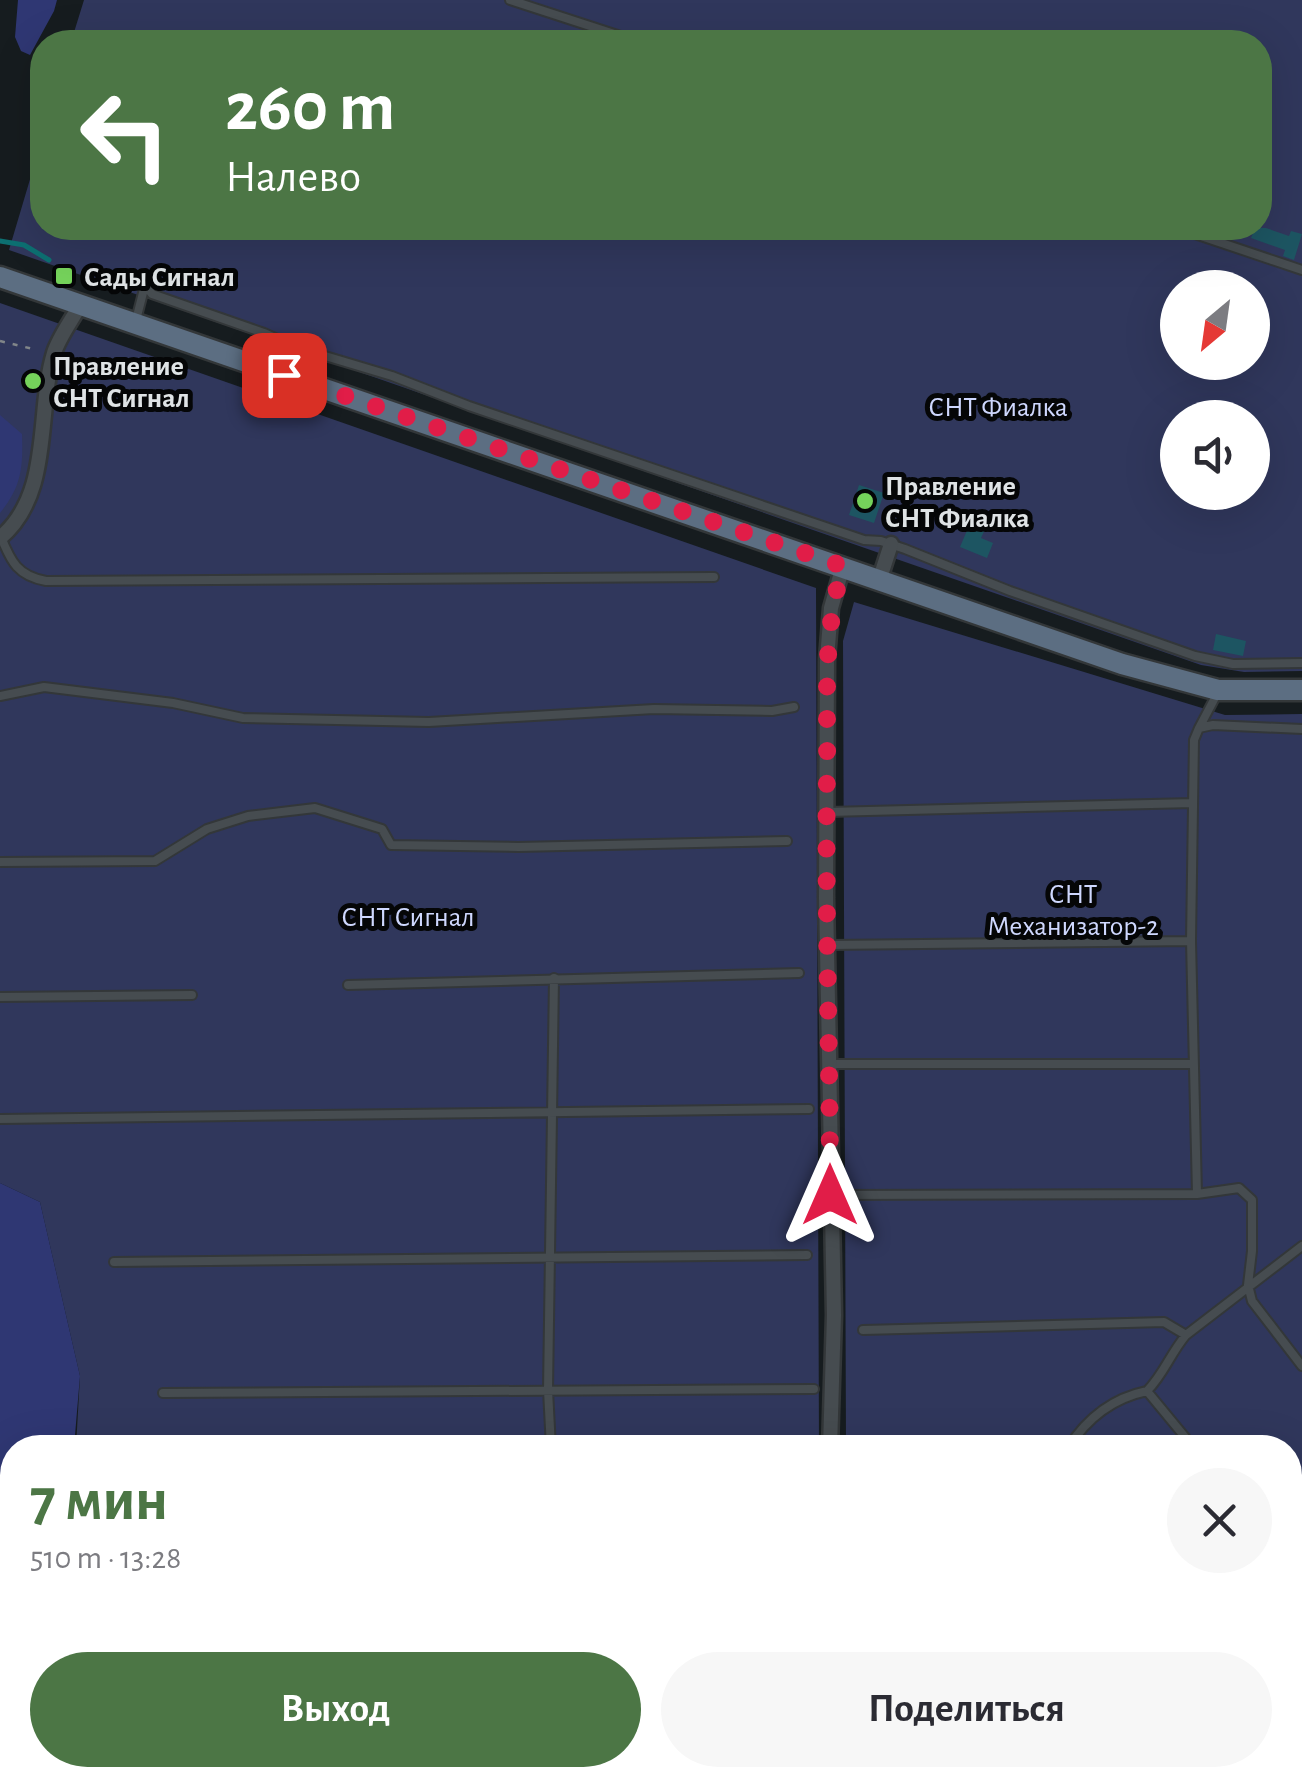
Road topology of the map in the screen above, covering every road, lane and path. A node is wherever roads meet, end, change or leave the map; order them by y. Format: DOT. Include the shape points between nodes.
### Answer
graph roads {
  1 [pos="510,0"];
  2 [pos="602,30"];
  3 [pos="1213,240"];
  4 [pos="1302,270"];
  5 [pos="0,277"];
  6 [pos="80,305"];
  7 [pos="135,324"];
  8 [pos="0,341"];
  9 [pos="54,352"];
  10 [pos="0,537"];
  11 [pos="891,544"];
  12 [pos="843,566"];
  13 [pos="714,578"];
  14 [pos="880,578"];
  15 [pos="1302,664"];
  16 [pos="1218,690"];
  17 [pos="1302,690"];
  18 [pos="0,696"];
  19 [pos="794,708"];
  20 [pos="1199,728"];
  21 [pos="1302,730"];
  22 [pos="1193,803"];
  23 [pos="827,812"];
  24 [pos="787,841"];
  25 [pos="0,862"];
  26 [pos="1191,941"];
  27 [pos="828,945"];
  28 [pos="798,973"];
  29 [pos="554,978"];
  30 [pos="348,985"];
  31 [pos="192,995"];
  32 [pos="0,997"];
  33 [pos="830,1064"];
  34 [pos="1194,1064"];
  35 [pos="809,1109"];
  36 [pos="552,1112"];
  37 [pos="0,1120"];
  38 [pos="1197,1194"];
  39 [pos="830,1195"];
  40 [pos="1302,1246"];
  41 [pos="806,1254"];
  42 [pos="550,1258"];
  43 [pos="114,1262"];
  44 [pos="1248,1284"];
  45 [pos="862,1330"];
  46 [pos="1186,1335"];
  47 [pos="1302,1366"];
  48 [pos="814,1389"];
  49 [pos="548,1390"];
  50 [pos="1147,1392"];
  51 [pos="162,1393"];
  52 [pos="550,1435"];
  53 [pos="830,1435"];
  54 [pos="1078,1435"];
  55 [pos="1183,1435"];
  1 -- 2 [label="lane"];
  3 -- 4 [label="lane"];
  5 -- 6 [label="street"];
  6 -- 7 [label="street"];
  6 -- 9 [label="street"];
  7 -- 11 [label="lane" via="145,285 152,294 295,347"];
  7 -- 12 [label="street"];
  8 -- 9 [label="path"];
  9 -- 10 [label="street" via="39,468 14,526"];
  10 -- 13 [label="lane" via="25,577 46,581"];
  11 -- 14 [label="street"];
  11 -- 15 [label="lane" via="1195,656 1232,664"];
  12 -- 14 [label="street"];
  12 -- 23 [label="street" via="828,631"];
  14 -- 16 [label="street" via="1122,664"];
  16 -- 17 [label="street"];
  16 -- 20 [label="lane"];
  18 -- 19 [label="lane" via="44,687 173,702 243,718 429,722"];
  20 -- 21 [label="lane"];
  20 -- 22 [label="lane"];
  22 -- 23 [label="lane"];
  22 -- 26 [label="lane"];
  23 -- 27 [label="street"];
  24 -- 25 [label="lane" via="391,845 382,829 314,808 207,829 155,861"];
  26 -- 27 [label="lane"];
  26 -- 34 [label="lane"];
  27 -- 33 [label="street"];
  28 -- 29 [label="lane"];
  29 -- 30 [label="lane"];
  29 -- 36 [label="lane"];
  31 -- 32 [label="lane"];
  33 -- 34 [label="lane"];
  33 -- 39 [label="street"];
  34 -- 38 [label="lane"];
  35 -- 36 [label="lane"];
  36 -- 37 [label="lane"];
  36 -- 42 [label="lane"];
  38 -- 39 [label="lane"];
  38 -- 44 [label="lane" via="1239,1188 1252,1200"];
  39 -- 53 [label="street"];
  40 -- 44 [label="lane"];
  41 -- 42 [label="lane"];
  42 -- 43 [label="lane"];
  42 -- 49 [label="lane"];
  44 -- 46 [label="lane"];
  44 -- 47 [label="lane" via="1252,1300"];
  45 -- 46 [label="lane" via="1164,1322"];
  46 -- 50 [label="lane"];
  48 -- 49 [label="lane"];
  49 -- 51 [label="lane"];
  49 -- 52 [label="lane"];
  50 -- 54 [label="lane" via="1111,1404"];
  50 -- 55 [label="lane"];
}
